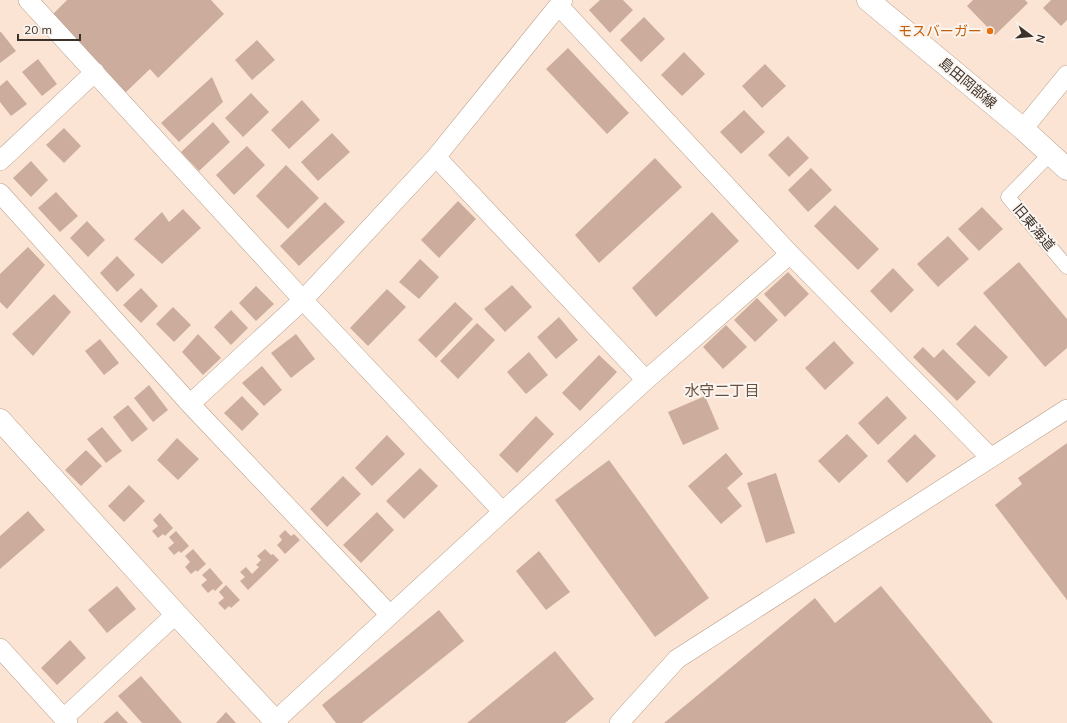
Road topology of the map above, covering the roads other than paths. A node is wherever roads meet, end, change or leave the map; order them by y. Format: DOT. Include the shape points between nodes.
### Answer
graph roads {
  1 [pos="28,0"];
  2 [pos="868,0"];
  3 [pos="561,3"];
  4 [pos="95,72"];
  5 [pos="1067,75"];
  6 [pos="1022,129"];
  7 [pos="1050,154"];
  8 [pos="436,157"];
  9 [pos="0,161"];
  10 [pos="1067,169"];
  11 [pos="0,193"];
  12 [pos="790,254"];
  13 [pos="1067,267"];
  14 [pos="303,300"];
  15 [pos="646,380"];
  16 [pos="190,404"];
  17 [pos="1067,409"];
  18 [pos="0,420"];
  19 [pos="991,458"];
  20 [pos="502,511"];
  21 [pos="176,614"];
  22 [pos="390,615"];
  23 [pos="0,648"];
  24 [pos="66,720"];
  25 [pos="276,722"];
  26 [pos="619,723"];
  1 -- 4 [label="street"];
  2 -- 6 [label="street, 島田岡部線"];
  3 -- 8 [label="street"];
  3 -- 12 [label="street"];
  4 -- 9 [label="street"];
  4 -- 14 [label="street"];
  5 -- 6 [label="street"];
  6 -- 7 [label="street, 島田岡部線"];
  7 -- 10 [label="street, 島田岡部線"];
  7 -- 13 [label="street, 旧東海道" via="1008,197"];
  8 -- 14 [label="street"];
  8 -- 15 [label="street"];
  11 -- 16 [label="street"];
  12 -- 15 [label="street"];
  12 -- 19 [label="street"];
  14 -- 16 [label="street"];
  14 -- 20 [label="street"];
  15 -- 20 [label="street"];
  16 -- 22 [label="street"];
  17 -- 19 [label="street"];
  18 -- 21 [label="street"];
  19 -- 26 [label="street" via="677,659"];
  20 -- 22 [label="street"];
  21 -- 24 [label="street"];
  21 -- 25 [label="street"];
  22 -- 25 [label="street"];
  23 -- 24 [label="street"];
}
